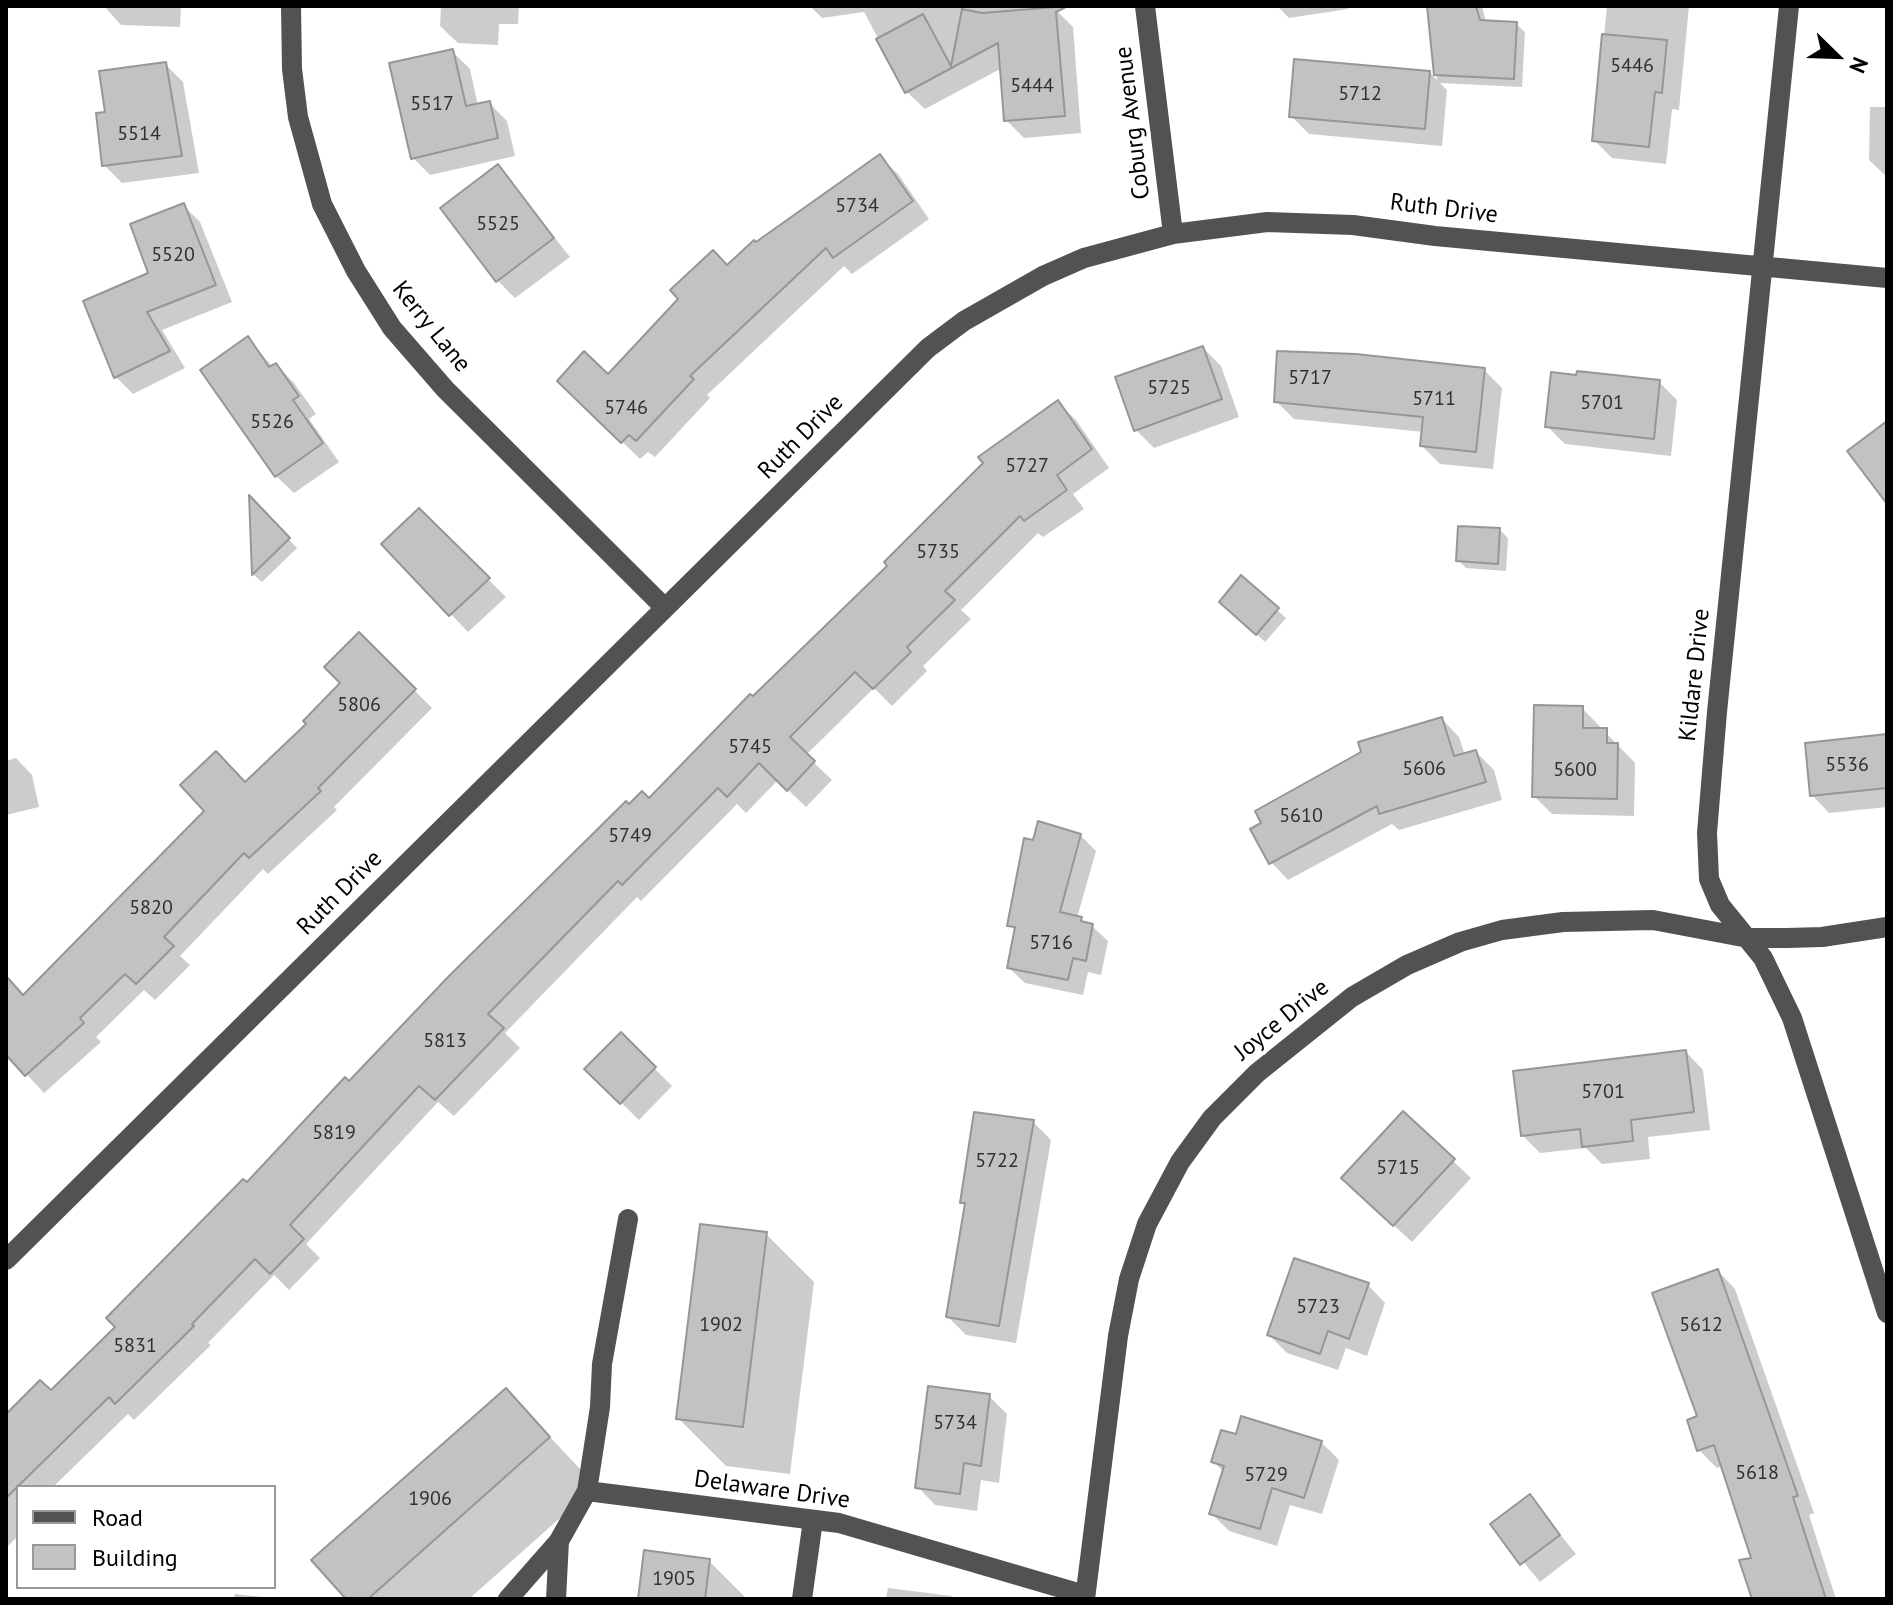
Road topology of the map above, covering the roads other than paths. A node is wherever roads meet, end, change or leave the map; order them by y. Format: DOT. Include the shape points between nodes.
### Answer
graph roads {
  1 [pos="291,6"];
  2 [pos="1145,6"];
  3 [pos="1789,6"];
  4 [pos="1173,234"];
  5 [pos="1763,268"];
  6 [pos="1887,278"];
  7 [pos="665,608"];
  8 [pos="1887,927"];
  9 [pos="1748,938"];
  10 [pos="628,1219"];
  11 [pos="6,1260"];
  12 [pos="1887,1313"];
  13 [pos="587,1491"];
  14 [pos="813,1520"];
  15 [pos="559,1541"];
  16 [pos="1085,1597"];
  17 [pos="508,1599"];
  18 [pos="556,1599"];
  19 [pos="802,1599"];
  1 -- 7 [label="street, Kerry Lane" via="298,117 322,204 356,271 392,328 445,389"];
  2 -- 4 [label="street, Coburg Avenue"];
  3 -- 5 [label="street, Kildare Drive"];
  4 -- 5 [label="street, Ruth Drive" via="1267,222 1353,225"];
  4 -- 7 [label="street, Ruth Drive" via="1084,258 964,321 928,348"];
  5 -- 6 [label="street, Ruth Drive"];
  5 -- 9 [label="street, Kildare Drive" via="1707,833 1709,879 1720,905"];
  7 -- 11 [label="street, Ruth Drive"];
  8 -- 9 [label="street, Joyce Drive" via="1822,937"];
  9 -- 12 [label="street, Kildare Drive" via="1792,1018"];
  9 -- 16 [label="street, Joyce Drive" via="1653,920 1502,930 1407,965 1352,997 1257,1073 1212,1118 1180,1162 1147,1224 1118,1336"];
  10 -- 13 [label="street" via="602,1364"];
  13 -- 14 [label="street, Delaware Drive"];
  13 -- 15 [label="street"];
  14 -- 16 [label="street, Delaware Drive" via="839,1523"];
  14 -- 19 [label="street"];
  15 -- 17 [label="street"];
  15 -- 18 [label="street"];
}
